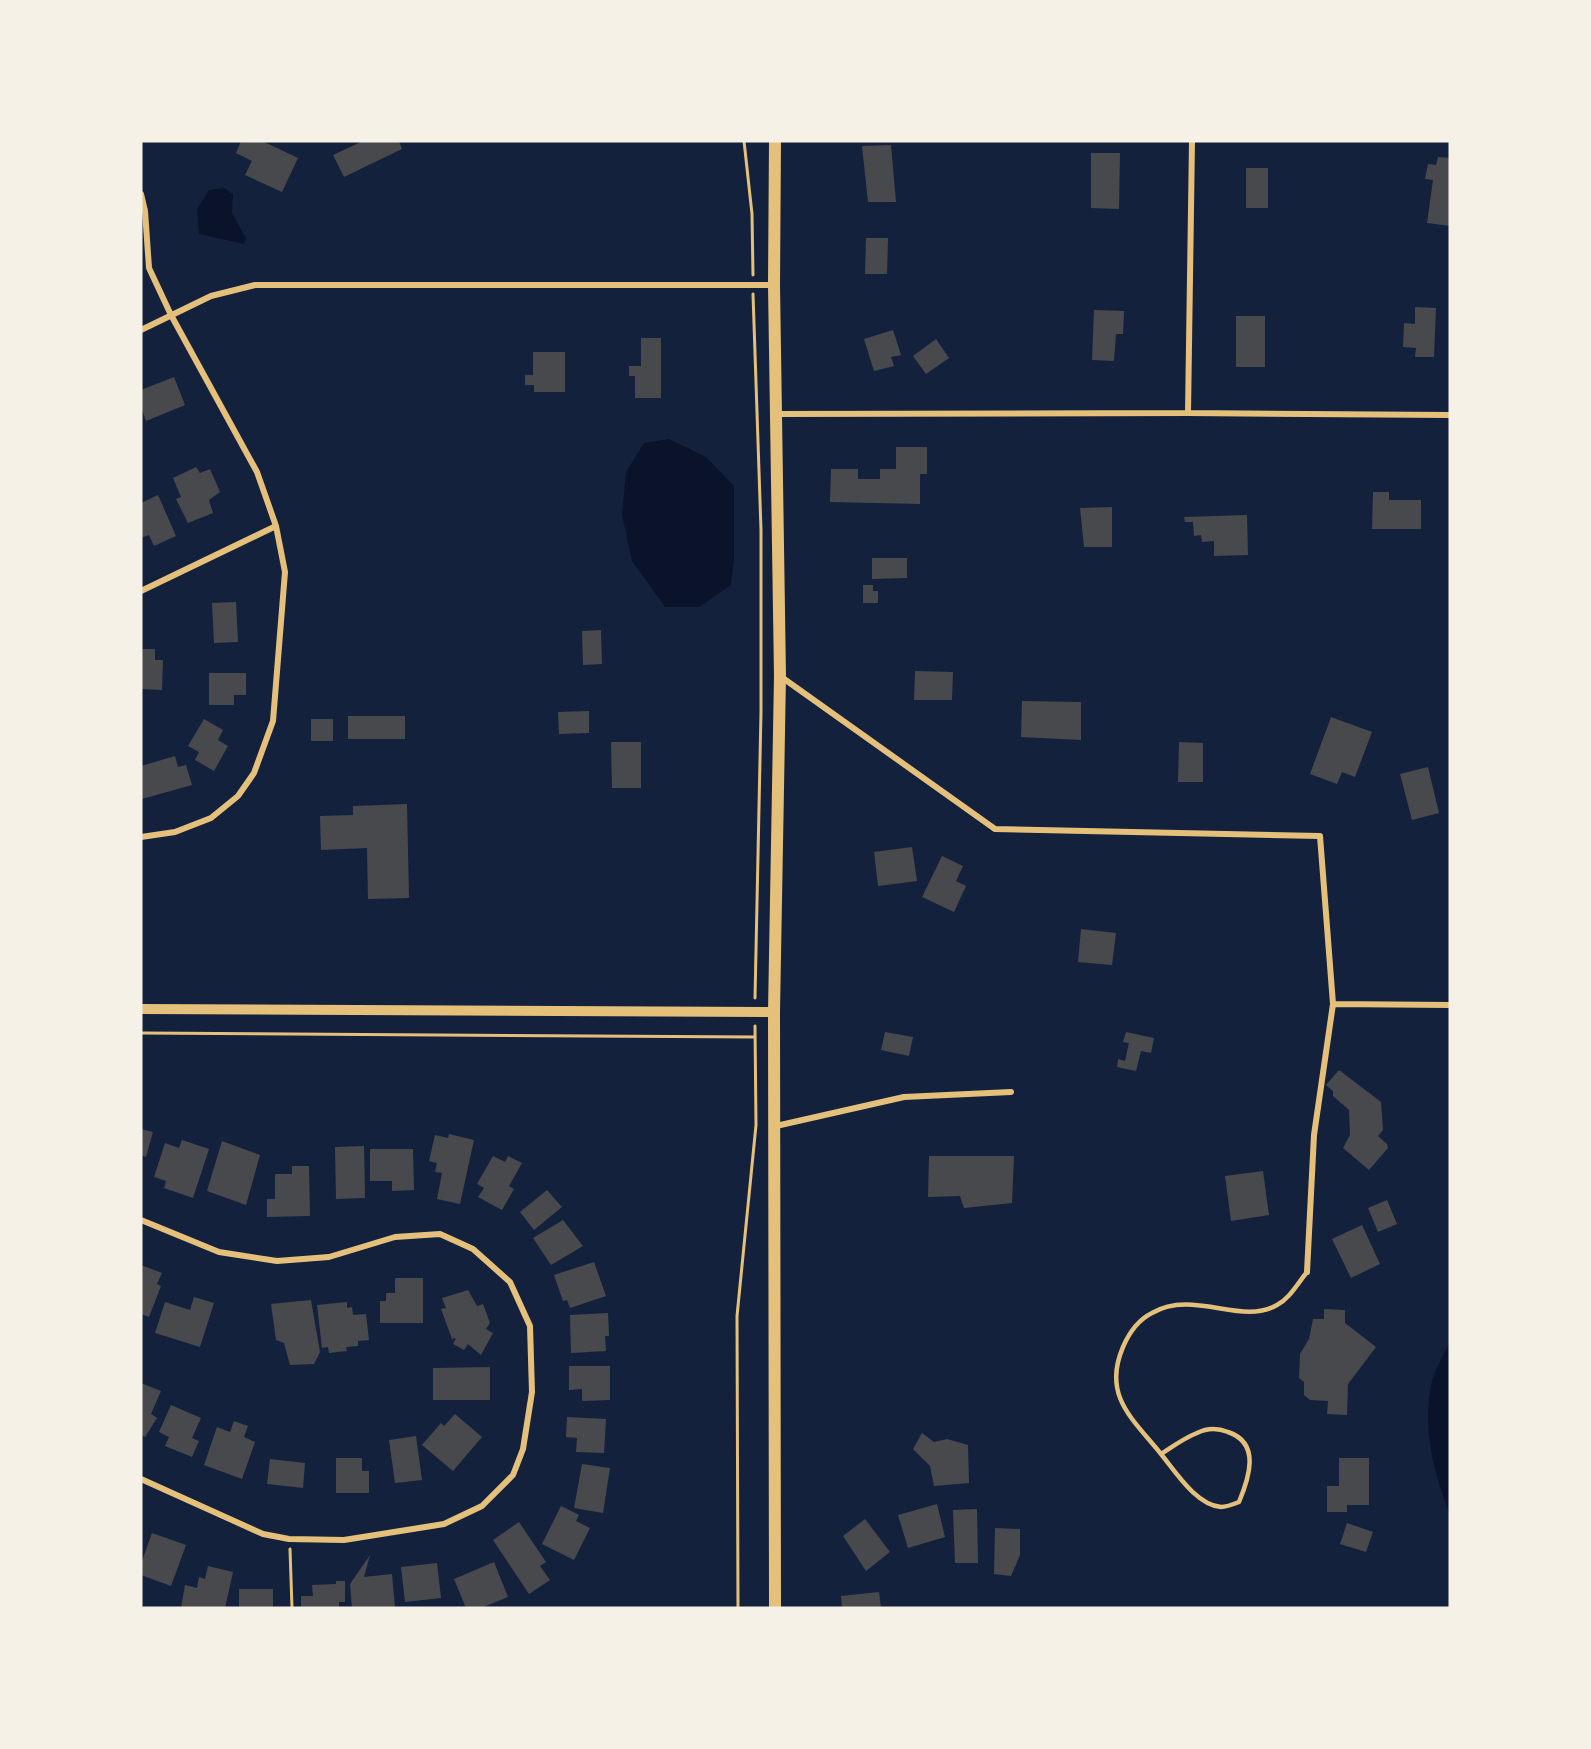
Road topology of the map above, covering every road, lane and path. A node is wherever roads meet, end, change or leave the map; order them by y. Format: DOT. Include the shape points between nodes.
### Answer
graph roads {
  1 [pos="744,141"];
  2 [pos="775,141"];
  3 [pos="1191,141"];
  4 [pos="141,194"];
  5 [pos="774,285"];
  6 [pos="753,286"];
  7 [pos="171,315"];
  8 [pos="141,330"];
  9 [pos="1188,413"];
  10 [pos="776,414"];
  11 [pos="1450,415"];
  12 [pos="276,526"];
  13 [pos="141,591"];
  14 [pos="780,676"];
  15 [pos="141,837"];
  16 [pos="1333,1004"];
  17 [pos="1450,1005"];
  18 [pos="141,1010"];
  19 [pos="754,1012"];
  20 [pos="774,1012"];
  21 [pos="141,1033"];
  22 [pos="755,1037"];
  23 [pos="1011,1092"];
  24 [pos="776,1126"];
  25 [pos="141,1220"];
  26 [pos="1307,1272"];
  27 [pos="1161,1454"];
  28 [pos="141,1479"];
  29 [pos="290,1539"];
  30 [pos="292,1608"];
  31 [pos="738,1608"];
  32 [pos="775,1608"];
  1 -- 6 [label="path" via="752,214"];
  2 -- 5 [label="main road"];
  3 -- 9 [label="street"];
  4 -- 7 [label="street" via="146,211 149,268"];
  5 -- 6 [label="street"];
  5 -- 10 [label="main road"];
  6 -- 7 [label="street" via="255,285 212,296"];
  6 -- 19 [label="path" via="761,530"];
  7 -- 8 [label="street"];
  7 -- 12 [label="street" via="257,472"];
  9 -- 10 [label="street"];
  9 -- 11 [label="street"];
  10 -- 14 [label="main road"];
  12 -- 13 [label="street"];
  12 -- 15 [label="street" via="285,572 277,693 273,721 254,773 238,796 211,818 175,832"];
  14 -- 16 [label="street" via="995,829 1320,836"];
  14 -- 20 [label="main road"];
  16 -- 17 [label="street"];
  16 -- 26 [label="street" via="1314,1135"];
  18 -- 19 [label="street"];
  19 -- 20 [label="street"];
  19 -- 22 [label="path"];
  20 -- 24 [label="main road"];
  21 -- 22 [label="path"];
  22 -- 31 [label="path" via="756,1125 737,1316"];
  23 -- 24 [label="street" via="904,1096"];
  24 -- 32 [label="main road"];
  25 -- 29 [label="street" via="219,1252 277,1261 329,1257 396,1236 440,1234 473,1249 510,1282 530,1326 532,1392 523,1449 513,1475 482,1506 444,1524 344,1540"];
  26 -- 27 [label="lane" via="1276,1306 1256,1312 1200,1304 1175,1305 1152,1313 1130,1332 1116,1363 1116,1390 1126,1413"];
  27 -- 27 [label="lane" via="1197,1432 1218,1428 1237,1435 1248,1446 1251,1466 1239,1502 1221,1507 1203,1500"];
  28 -- 29 [label="street" via="263,1534"];
  29 -- 30 [label="path"];
}
